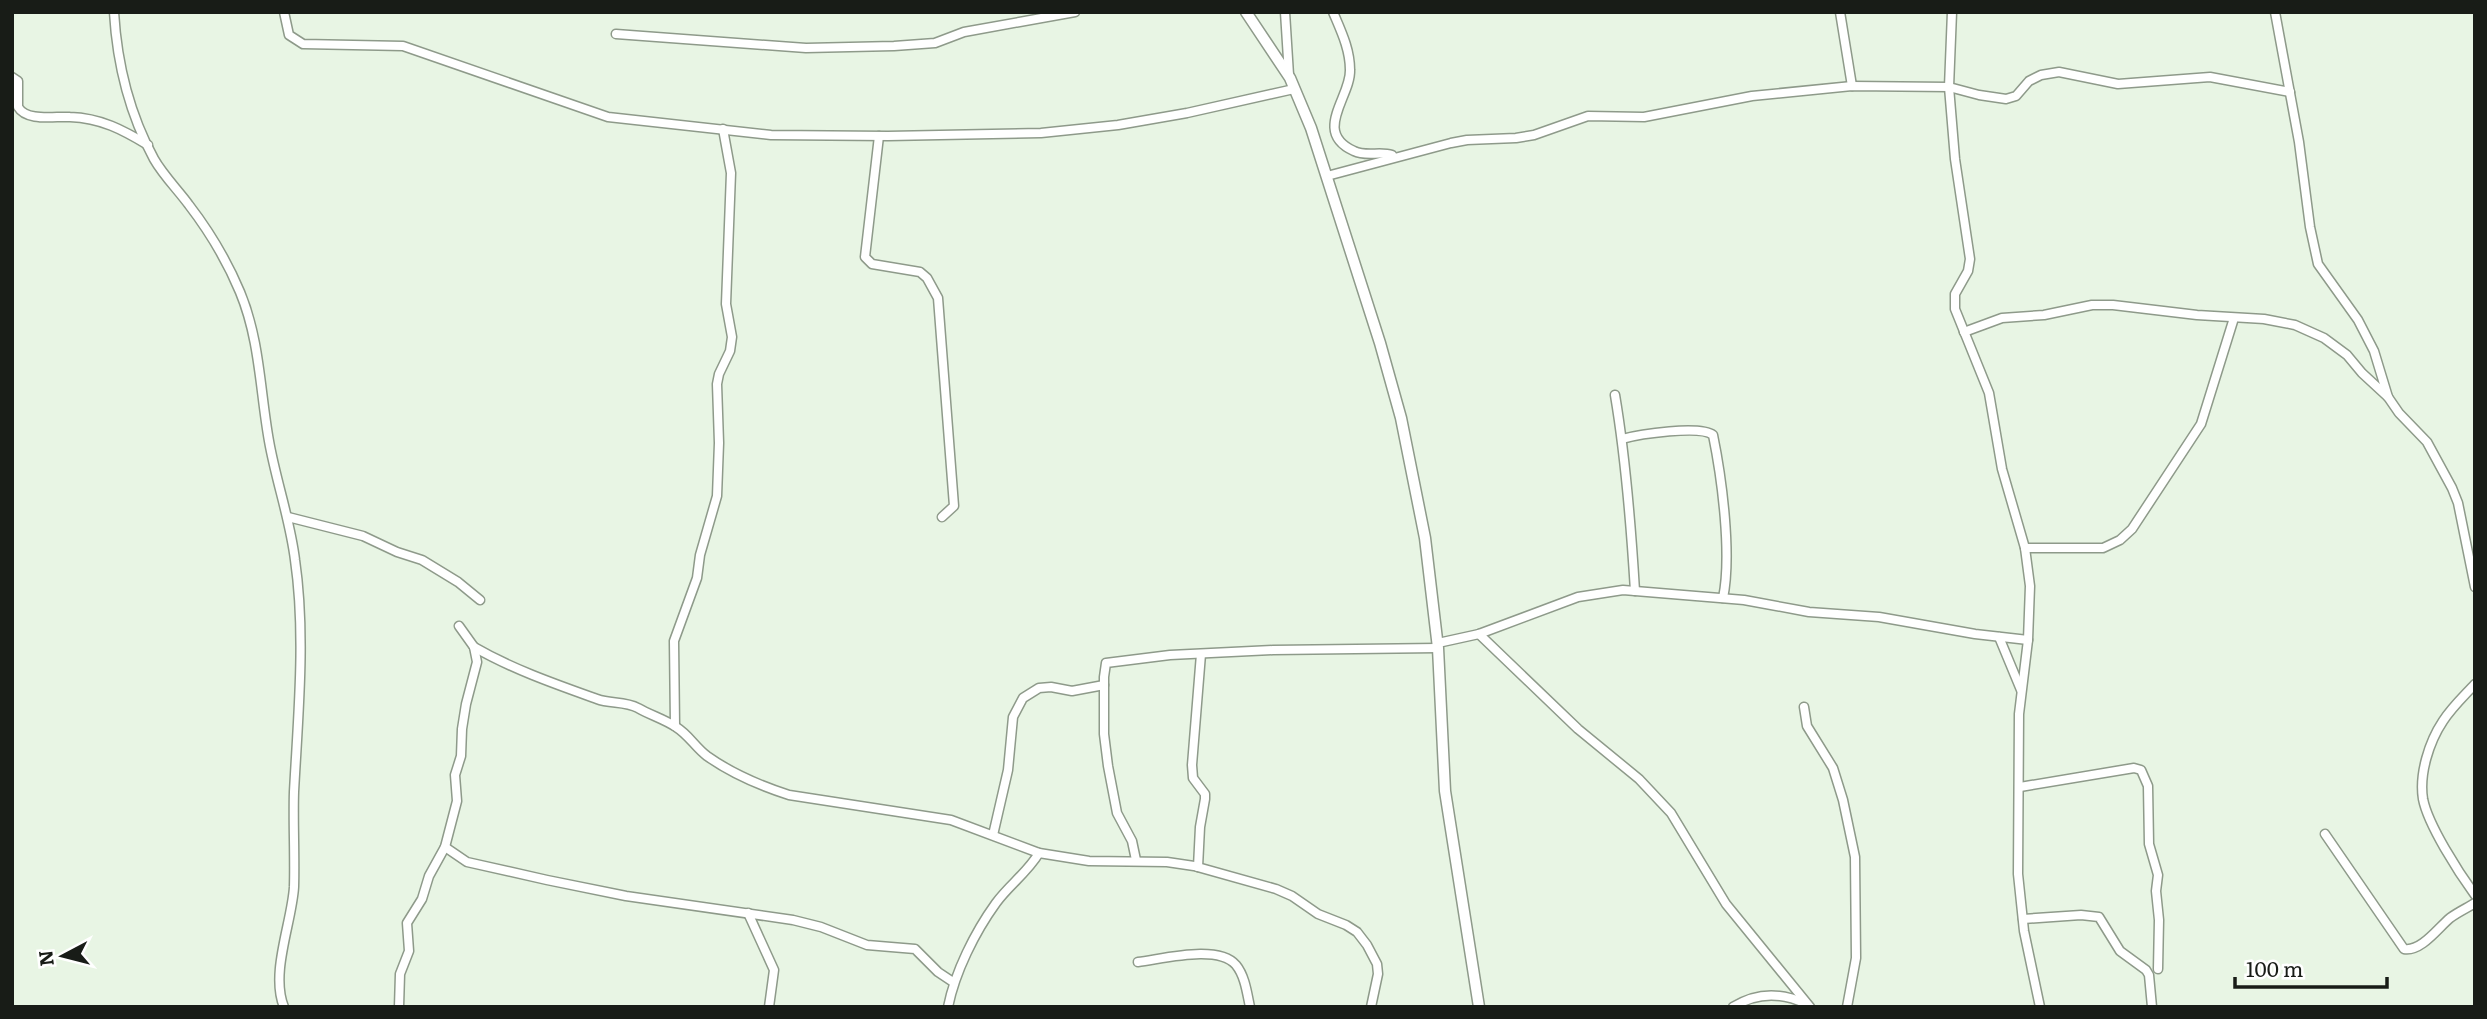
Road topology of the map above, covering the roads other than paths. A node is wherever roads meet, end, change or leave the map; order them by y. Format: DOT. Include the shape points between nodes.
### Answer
graph roads {
  1 [pos="114,12"];
  2 [pos="284,12"];
  3 [pos="1075,12"];
  4 [pos="1246,12"];
  5 [pos="1285,12"];
  6 [pos="1333,12"];
  7 [pos="1840,12"];
  8 [pos="1952,12"];
  9 [pos="2275,12"];
  10 [pos="616,34"];
  11 [pos="12,77"];
  12 [pos="1290,78"];
  13 [pos="1852,86"];
  14 [pos="1949,86"];
  15 [pos="1294,89"];
  16 [pos="2290,92"];
  17 [pos="723,129"];
  18 [pos="879,136"];
  19 [pos="148,145"];
  20 [pos="1395,156"];
  21 [pos="1327,176"];
  22 [pos="2234,318"];
  23 [pos="1964,332"];
  24 [pos="1615,395"];
  25 [pos="2388,397"];
  26 [pos="1622,439"];
  27 [pos="288,517"];
  28 [pos="942,517"];
  29 [pos="2025,548"];
  30 [pos="2475,587"];
  31 [pos="1634,591"];
  32 [pos="1723,598"];
  33 [pos="480,600"];
  34 [pos="459,626"];
  35 [pos="1479,634"];
  36 [pos="1999,637"];
  37 [pos="2028,640"];
  38 [pos="1438,645"];
  39 [pos="474,647"];
  40 [pos="1201,654"];
  41 [pos="2475,684"];
  42 [pos="1104,685"];
  43 [pos="2021,690"];
  44 [pos="1804,707"];
  45 [pos="675,726"];
  46 [pos="2020,787"];
  47 [pos="2325,834"];
  48 [pos="993,835"];
  49 [pos="445,847"];
  50 [pos="1039,853"];
  51 [pos="1136,860"];
  52 [pos="1198,867"];
  53 [pos="2475,895"];
  54 [pos="2475,902"];
  55 [pos="748,913"];
  56 [pos="2023,919"];
  57 [pos="1138,962"];
  58 [pos="2158,969"];
  59 [pos="953,982"];
  60 [pos="1810,1006"];
  61 [pos="284,1007"];
  62 [pos="399,1007"];
  63 [pos="769,1007"];
  64 [pos="947,1007"];
  65 [pos="1251,1007"];
  66 [pos="1371,1007"];
  67 [pos="1479,1007"];
  68 [pos="1733,1007"];
  69 [pos="1847,1007"];
  70 [pos="2039,1007"];
  71 [pos="2152,1007"];
  1 -- 19 [label="street" via="120,72"];
  2 -- 17 [label="street" via="289,35 303,44 403,46 608,117"];
  3 -- 10 [label="street" via="964,32 935,43 894,47 806,48"];
  4 -- 12 [label="street"];
  5 -- 12 [label="street"];
  6 -- 20 [label="street" via="1350,57 1351,73 1334,118 1338,137 1360,153"];
  7 -- 13 [label="street"];
  8 -- 14 [label="street"];
  9 -- 16 [label="street"];
  11 -- 19 [label="street" via="18,81 18,107 27,115 94,119"];
  12 -- 15 [label="street"];
  13 -- 14 [label="street"];
  13 -- 20 [label="street" via="1752,96 1644,117 1588,116 1534,135 1467,140"];
  14 -- 16 [label="street" via="2006,99 2017,96 2029,80 2059,72 2118,84 2210,77"];
  14 -- 23 [label="street" via="1955,159 1970,246 1968,271 1954,302"];
  15 -- 18 [label="street" via="1118,125 1041,133"];
  15 -- 21 [label="street"];
  16 -- 25 [label="street" via="2318,264 2358,320 2374,351"];
  17 -- 18 [label="street" via="771,135"];
  17 -- 45 [label="street" via="731,173 726,304 732,337 717,384 717,496 697,578 674,641"];
  18 -- 28 [label="street" via="865,257 872,264 920,272 937,298 954,492 954,506"];
  19 -- 27 [label="street" via="161,170 201,221 240,292 253,333 275,477"];
  20 -- 21 [label="street"];
  21 -- 38 [label="street" via="1401,418 1425,538"];
  22 -- 23 [label="street" via="2092,305 2001,318"];
  22 -- 25 [label="street" via="2264,319 2324,338"];
  22 -- 29 [label="street" via="2200,424 2133,529 2103,548"];
  23 -- 29 [label="street" via="1989,393 2002,469"];
  24 -- 26 [label="street"];
  25 -- 30 [label="street" via="2427,442 2452,488"];
  26 -- 31 [label="street"];
  26 -- 32 [label="street" via="1671,431 1713,435 1725,539"];
  27 -- 33 [label="street" via="363,536 422,560"];
  27 -- 61 [label="street" via="300,597 294,888 283,948 280,990"];
  29 -- 37 [label="street"];
  31 -- 32 [label="street"];
  31 -- 35 [label="street" via="1578,597"];
  32 -- 36 [label="street"];
  34 -- 39 [label="street"];
  35 -- 38 [label="street"];
  35 -- 60 [label="street" via="1671,813 1726,904"];
  36 -- 37 [label="street"];
  36 -- 43 [label="street"];
  37 -- 43 [label="street"];
  38 -- 40 [label="street"];
  38 -- 67 [label="street" via="1446,796"];
  39 -- 45 [label="street" via="540,679 601,700 629,704"];
  39 -- 49 [label="street" via="477,662 454,780 457,801"];
  40 -- 42 [label="street" via="1109,661"];
  40 -- 52 [label="street" via="1192,765 1193,778 1205,794"];
  41 -- 53 [label="street" via="2441,723 2428,753 2423,798"];
  42 -- 48 [label="street" via="1072,691 1039,688 1023,698 1013,717"];
  42 -- 51 [label="street" via="1104,734 1115,807"];
  43 -- 46 [label="street"];
  44 -- 69 [label="street" via="1807,726 1833,768 1855,857 1856,958"];
  45 -- 48 [label="street" via="708,757 765,788 951,820"];
  46 -- 56 [label="street" via="2018,874"];
  46 -- 58 [label="street" via="2134,768 2145,775 2149,839 2158,875"];
  47 -- 54 [label="street" via="2404,950 2429,938"];
  48 -- 50 [label="street"];
  49 -- 55 [label="street" via="467,862 547,880"];
  49 -- 62 [label="street" via="407,923 410,951 400,974"];
  50 -- 51 [label="street" via="1089,861"];
  50 -- 59 [label="street" via="995,904"];
  51 -- 52 [label="street"];
  52 -- 66 [label="street" via="1276,889 1357,932 1377,964"];
  55 -- 59 [label="street" via="821,927 867,945 915,949"];
  55 -- 63 [label="street" via="774,970"];
  56 -- 70 [label="street"];
  56 -- 71 [label="street" via="2099,917 2120,951 2149,975"];
  57 -- 65 [label="street" via="1221,955 1237,967"];
  59 -- 64 [label="street"];
  60 -- 68 [label="street" via="1772,994"];
}
